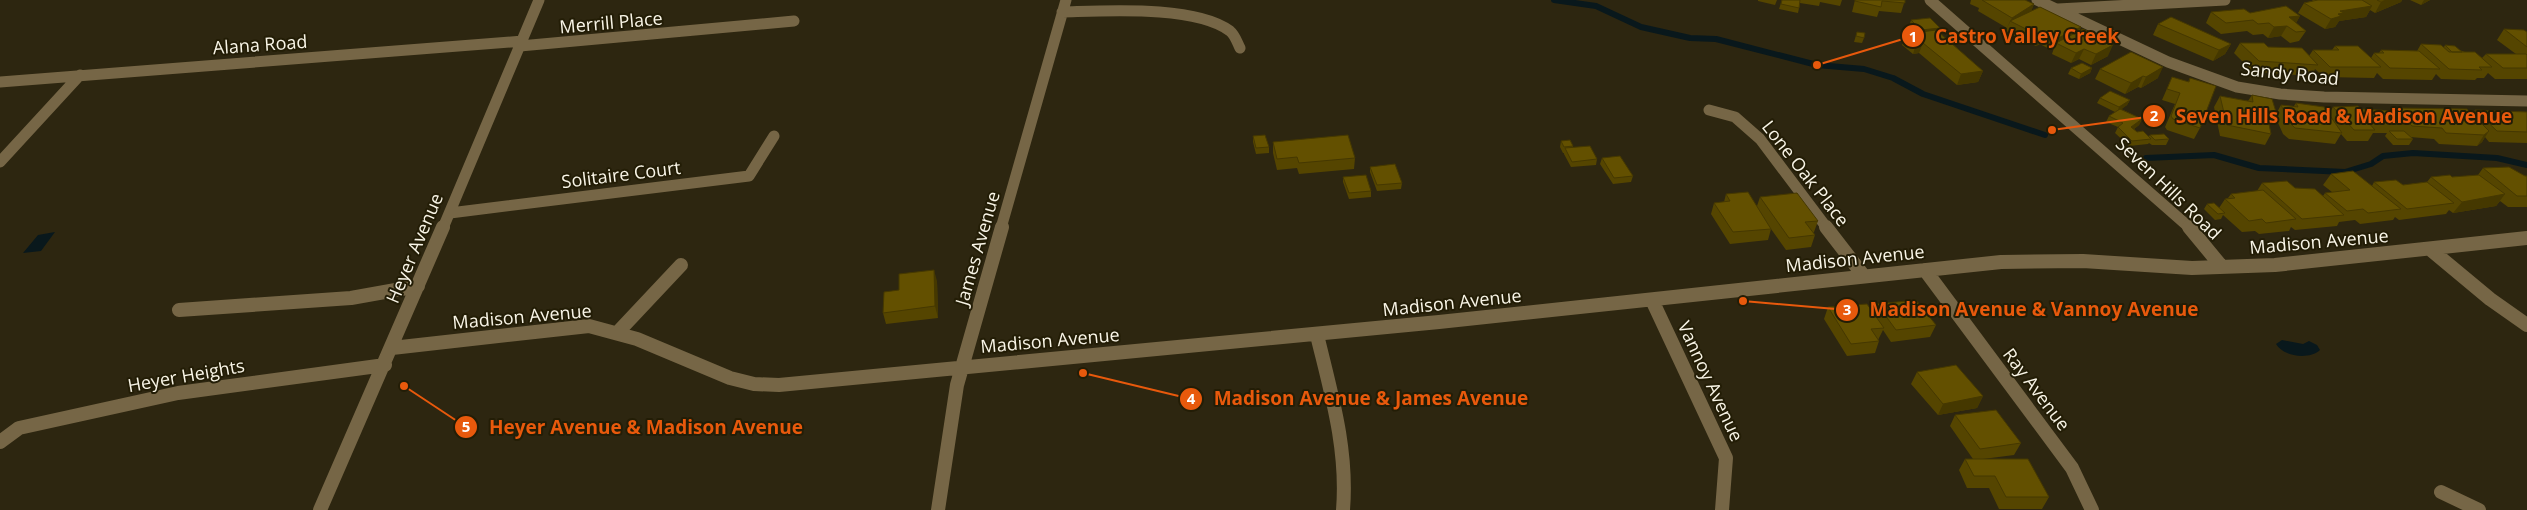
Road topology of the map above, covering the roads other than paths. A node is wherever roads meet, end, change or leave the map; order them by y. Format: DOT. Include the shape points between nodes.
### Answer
graph roads {
  1 [pos="539,0"];
  2 [pos="1930,0"];
  3 [pos="2038,0"];
  4 [pos="2225,0"];
  5 [pos="1064,6"];
  6 [pos="2056,9"];
  7 [pos="794,21"];
  8 [pos="522,44"];
  9 [pos="1240,48"];
  10 [pos="80,75"];
  11 [pos="0,82"];
  12 [pos="2527,101"];
  13 [pos="1709,110"];
  14 [pos="774,136"];
  15 [pos="0,162"];
  16 [pos="450,213"];
  17 [pos="2527,238"];
  18 [pos="2430,249"];
  19 [pos="681,265"];
  20 [pos="2222,267"];
  21 [pos="1925,270"];
  22 [pos="1863,276"];
  23 [pos="418,286"];
  24 [pos="1652,300"];
  25 [pos="179,310"];
  26 [pos="2527,325"];
  27 [pos="618,332"];
  28 [pos="1317,334"];
  29 [pos="392,348"];
  30 [pos="385,365"];
  31 [pos="962,367"];
  32 [pos="0,442"];
  33 [pos="2441,492"];
  34 [pos="320,510"];
  35 [pos="938,510"];
  36 [pos="1343,510"];
  37 [pos="1722,510"];
  38 [pos="2092,510"];
  39 [pos="2479,510"];
  1 -- 8 [label="street, Heyer Avenue"];
  2 -- 20 [label="street, Seven Hills Road" via="2155,196 2191,229"];
  3 -- 6 [label="street, Sandy Road"];
  4 -- 6 [label="street"];
  5 -- 9 [label="street" via="1180,15 1210,22 1232,32"];
  5 -- 31 [label="street, James Avenue"];
  6 -- 12 [label="street, Sandy Road" via="2168,62 2237,87 2324,97"];
  7 -- 8 [label="street, Merrill Place"];
  8 -- 10 [label="street, Alana Road"];
  8 -- 16 [label="street, Heyer Avenue"];
  10 -- 11 [label="street, Alana Road"];
  10 -- 15 [label="street"];
  13 -- 22 [label="street, Lone Oak Place" via="1735,117 1760,140"];
  14 -- 16 [label="street, Solitaire Court" via="749,176"];
  16 -- 23 [label="street, Heyer Avenue"];
  17 -- 18 [label="street, Madison Avenue"];
  18 -- 20 [label="street, Madison Avenue" via="2275,266"];
  18 -- 26 [label="street"];
  19 -- 27 [label="street"];
  20 -- 21 [label="street, Madison Avenue" via="2051,260"];
  21 -- 22 [label="street, Madison Avenue"];
  21 -- 38 [label="street, Ray Avenue" via="2072,468"];
  22 -- 24 [label="street, Madison Avenue"];
  23 -- 25 [label="street" via="351,298"];
  23 -- 29 [label="street, Heyer Avenue"];
  24 -- 28 [label="street, Madison Avenue"];
  24 -- 37 [label="street, Vannoy Avenue" via="1726,458"];
  27 -- 29 [label="street, Madison Avenue" via="589,326"];
  27 -- 31 [label="street, Madison Avenue" via="729,378 762,386"];
  28 -- 31 [label="street, Madison Avenue"];
  28 -- 36 [label="street" via="1342,440 1345,470"];
  29 -- 30 [label="street, Heyer Avenue"];
  30 -- 32 [label="street, Heyer Heights" via="178,393 19,428"];
  30 -- 34 [label="street, Heyer Avenue"];
  31 -- 35 [label="street, James Avenue"];
  33 -- 39 [label="street"];
}
